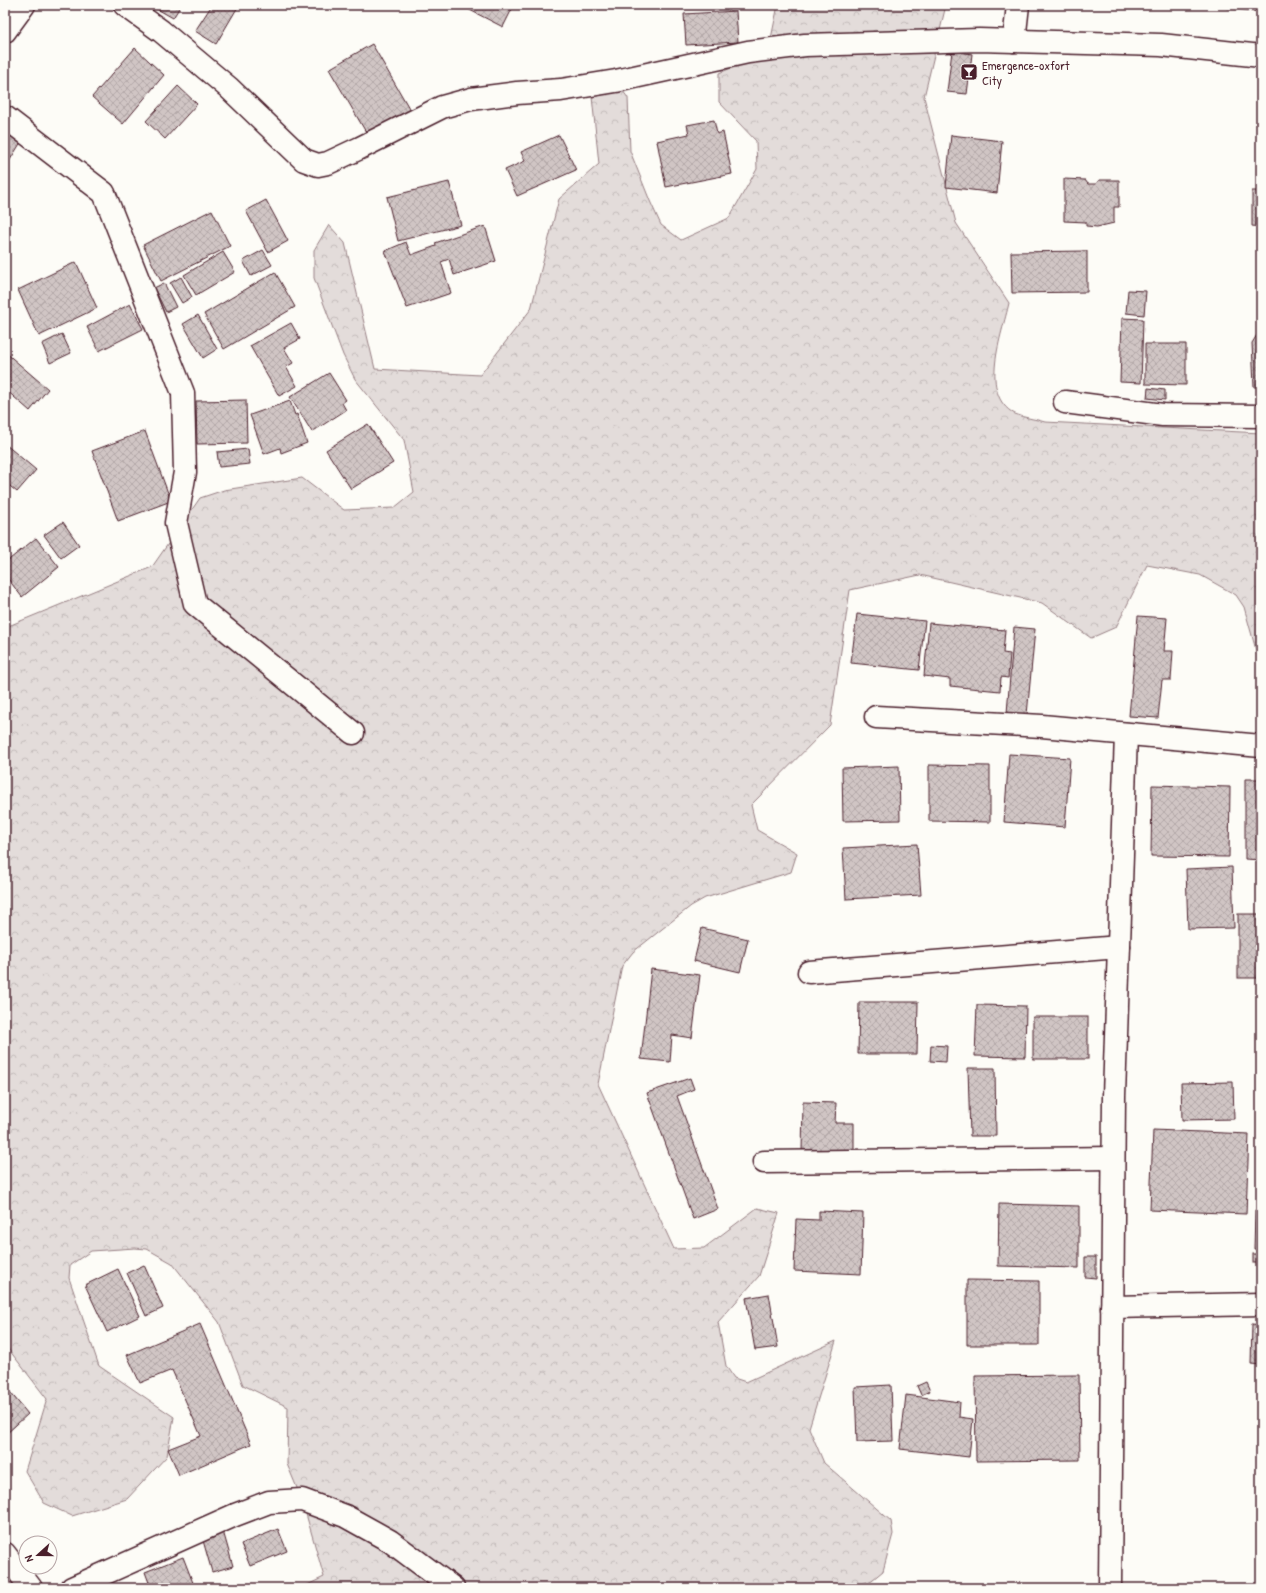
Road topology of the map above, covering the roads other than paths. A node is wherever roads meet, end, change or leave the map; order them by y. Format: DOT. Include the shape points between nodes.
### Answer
graph roads {
  1 [pos="24,5"];
  2 [pos="125,5"];
  3 [pos="1018,5"];
  4 [pos="5,31"];
  5 [pos="1014,41"];
  6 [pos="1261,56"];
  7 [pos="5,117"];
  8 [pos="1065,402"];
  9 [pos="1261,416"];
  10 [pos="876,717"];
  11 [pos="354,733"];
  12 [pos="1126,734"];
  13 [pos="1261,746"];
  14 [pos="1119,947"];
  15 [pos="809,972"];
  16 [pos="1113,1158"];
  17 [pos="764,1162"];
  18 [pos="1261,1304"];
  19 [pos="1112,1307"];
  20 [pos="5,1554"];
  21 [pos="31,1588"];
  22 [pos="72,1588"];
  23 [pos="453,1588"];
  24 [pos="1110,1588"];
  1 -- 4 [label="street"];
  2 -- 5 [label="street" via="161,31 228,88 304,160 318,164 339,158 442,108 471,99 568,89 748,52 805,45"];
  3 -- 5 [label="street"];
  5 -- 6 [label="street" via="1161,45"];
  7 -- 11 [label="street" via="104,193 183,393 185,472 176,523 194,604"];
  8 -- 9 [label="street" via="1163,415"];
  10 -- 12 [label="street" via="1042,726"];
  12 -- 13 [label="street"];
  12 -- 14 [label="street"];
  14 -- 15 [label="street"];
  14 -- 16 [label="street"];
  16 -- 17 [label="street"];
  16 -- 19 [label="street"];
  18 -- 19 [label="street"];
  19 -- 24 [label="street"];
  20 -- 21 [label="street"];
  22 -- 23 [label="street" via="269,1502 302,1500 345,1516 390,1541"];
}
